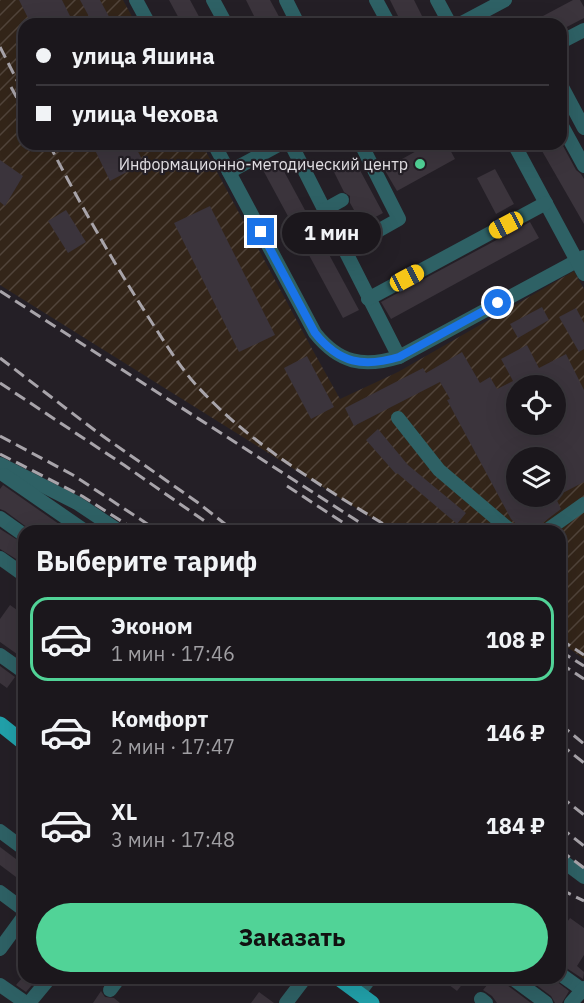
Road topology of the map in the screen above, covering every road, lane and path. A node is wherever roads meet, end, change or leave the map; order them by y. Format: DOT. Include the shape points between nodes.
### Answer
graph roads {
  1 [pos="136,0"];
  2 [pos="213,0"];
  3 [pos="286,0"];
  4 [pos="376,0"];
  5 [pos="437,0"];
  6 [pos="505,0"];
  7 [pos="146,18"];
  8 [pos="223,18"];
  9 [pos="295,18"];
  10 [pos="386,18"];
  11 [pos="447,18"];
  12 [pos="471,18"];
  13 [pos="584,30"];
  14 [pos="567,39"];
  15 [pos="567,97"];
  16 [pos="584,127"];
  17 [pos="567,130"];
  18 [pos="567,135"];
  19 [pos="217,150"];
  20 [pos="269,150"];
  21 [pos="294,150"];
  22 [pos="364,150"];
  23 [pos="517,150"];
  24 [pos="584,166"];
  25 [pos="229,172"];
  26 [pos="342,200"];
  27 [pos="546,203"];
  28 [pos="324,210"];
  29 [pos="344,250"];
  30 [pos="580,259"];
  31 [pos="584,274"];
  32 [pos="368,299"];
  33 [pos="399,357"];
  34 [pos="398,418"];
  35 [pos="3,472"];
  36 [pos="584,504"];
  37 [pos="0,518"];
  38 [pos="77,525"];
  39 [pos="110,525"];
  40 [pos="503,525"];
  41 [pos="554,525"];
  42 [pos="18,532"];
  43 [pos="0,558"];
  44 [pos="18,572"];
  45 [pos="0,655"];
  46 [pos="18,668"];
  47 [pos="0,724"];
  48 [pos="18,738"];
  49 [pos="0,831"];
  50 [pos="18,844"];
  51 [pos="566,864"];
  52 [pos="584,877"];
  53 [pos="0,892"];
  54 [pos="18,906"];
  55 [pos="18,924"];
  56 [pos="0,949"];
  57 [pos="566,978"];
  58 [pos="0,984"];
  59 [pos="45,984"];
  60 [pos="114,984"];
  61 [pos="300,984"];
  62 [pos="346,984"];
  63 [pos="366,984"];
  64 [pos="520,984"];
  65 [pos="110,990"];
  66 [pos="583,990"];
  67 [pos="359,993"];
  68 [pos="28,1003"];
  69 [pos="286,1003"];
  70 [pos="372,1003"];
  71 [pos="546,1003"];
  72 [pos="571,1003"];
  1 -- 7 [label="street"];
  2 -- 8 [label="street"];
  3 -- 9 [label="street"];
  4 -- 10 [label="street"];
  5 -- 11 [label="street"];
  6 -- 12 [label="street"];
  13 -- 14 [label="street"];
  15 -- 16 [label="street"];
  16 -- 17 [label="street"];
  18 -- 24 [label="street"];
  19 -- 25 [label="street"];
  20 -- 25 [label="street"];
  21 -- 28 [label="street"];
  22 -- 29 [label="street" via="399,219"];
  23 -- 27 [label="street"];
  25 -- 33 [label="street" via="325,345 351,361 381,363"];
  26 -- 28 [label="street"];
  27 -- 30 [label="street"];
  27 -- 32 [label="street"];
  28 -- 29 [label="street"];
  29 -- 32 [label="street"];
  30 -- 31 [label="street"];
  30 -- 33 [label="street"];
  32 -- 33 [label="street"];
  34 -- 40 [label="street" via="439,470"];
  35 -- 38 [label="street"];
  35 -- 39 [label="street" via="77,503"];
  36 -- 41 [label="street"];
  37 -- 42 [label="street"];
  43 -- 44 [label="street"];
  45 -- 46 [label="street"];
  47 -- 48 [label="main road"];
  49 -- 50 [label="street"];
  51 -- 52 [label="street"];
  53 -- 54 [label="street"];
  55 -- 56 [label="street"];
  57 -- 66 [label="street"];
  58 -- 68 [label="street"];
  59 -- 68 [label="street"];
  60 -- 65 [label="street"];
  61 -- 69 [label="street"];
  62 -- 67 [label="main road"];
  63 -- 67 [label="street"];
  64 -- 71 [label="street"];
  66 -- 72 [label="street"];
  67 -- 70 [label="main road"];
}
